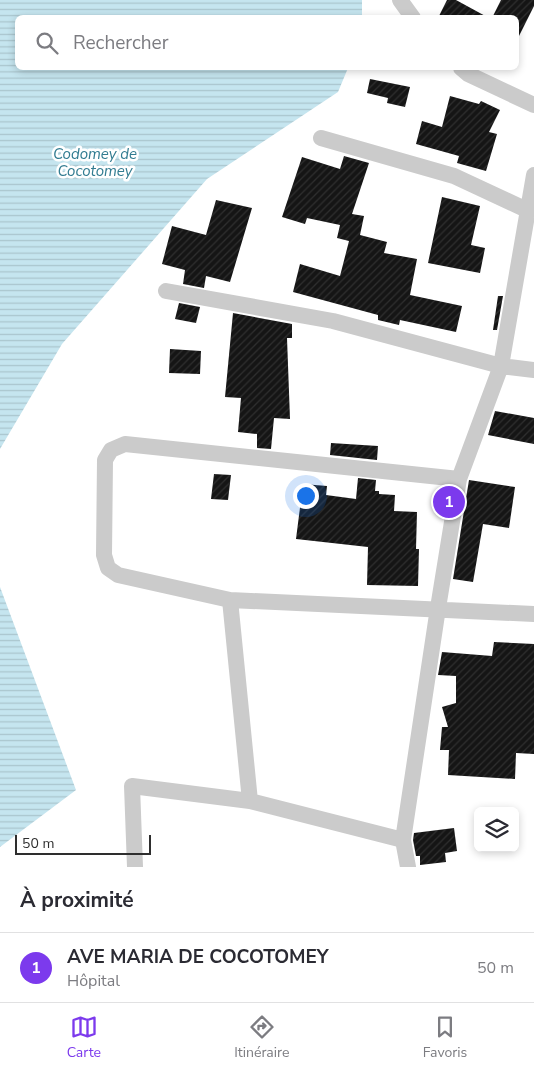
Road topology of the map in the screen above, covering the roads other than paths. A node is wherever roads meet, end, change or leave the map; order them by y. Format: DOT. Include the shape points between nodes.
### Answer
graph roads {
  1 [pos="400,0"];
  2 [pos="411,15"];
  3 [pos="463,70"];
  4 [pos="534,105"];
  5 [pos="321,138"];
  6 [pos="534,175"];
  7 [pos="529,211"];
  8 [pos="166,292"];
  9 [pos="501,366"];
  10 [pos="534,370"];
  11 [pos="459,479"];
  12 [pos="230,600"];
  13 [pos="438,608"];
  14 [pos="534,614"];
  15 [pos="250,800"];
  16 [pos="403,840"];
  17 [pos="135,867"];
  18 [pos="408,867"];
  1 -- 2 [label="street"];
  3 -- 4 [label="street"];
  5 -- 7 [label="street" via="454,176"];
  6 -- 7 [label="street"];
  7 -- 9 [label="street"];
  8 -- 9 [label="street" via="333,321"];
  9 -- 10 [label="street"];
  9 -- 11 [label="street"];
  11 -- 12 [label="street" via="125,444 111,450 105,460 104,555 108,568 118,575"];
  11 -- 13 [label="street"];
  12 -- 13 [label="street"];
  12 -- 15 [label="street"];
  13 -- 14 [label="street"];
  13 -- 16 [label="street"];
  15 -- 16 [label="street"];
  15 -- 17 [label="street" via="132,786"];
  16 -- 18 [label="street"];
}
